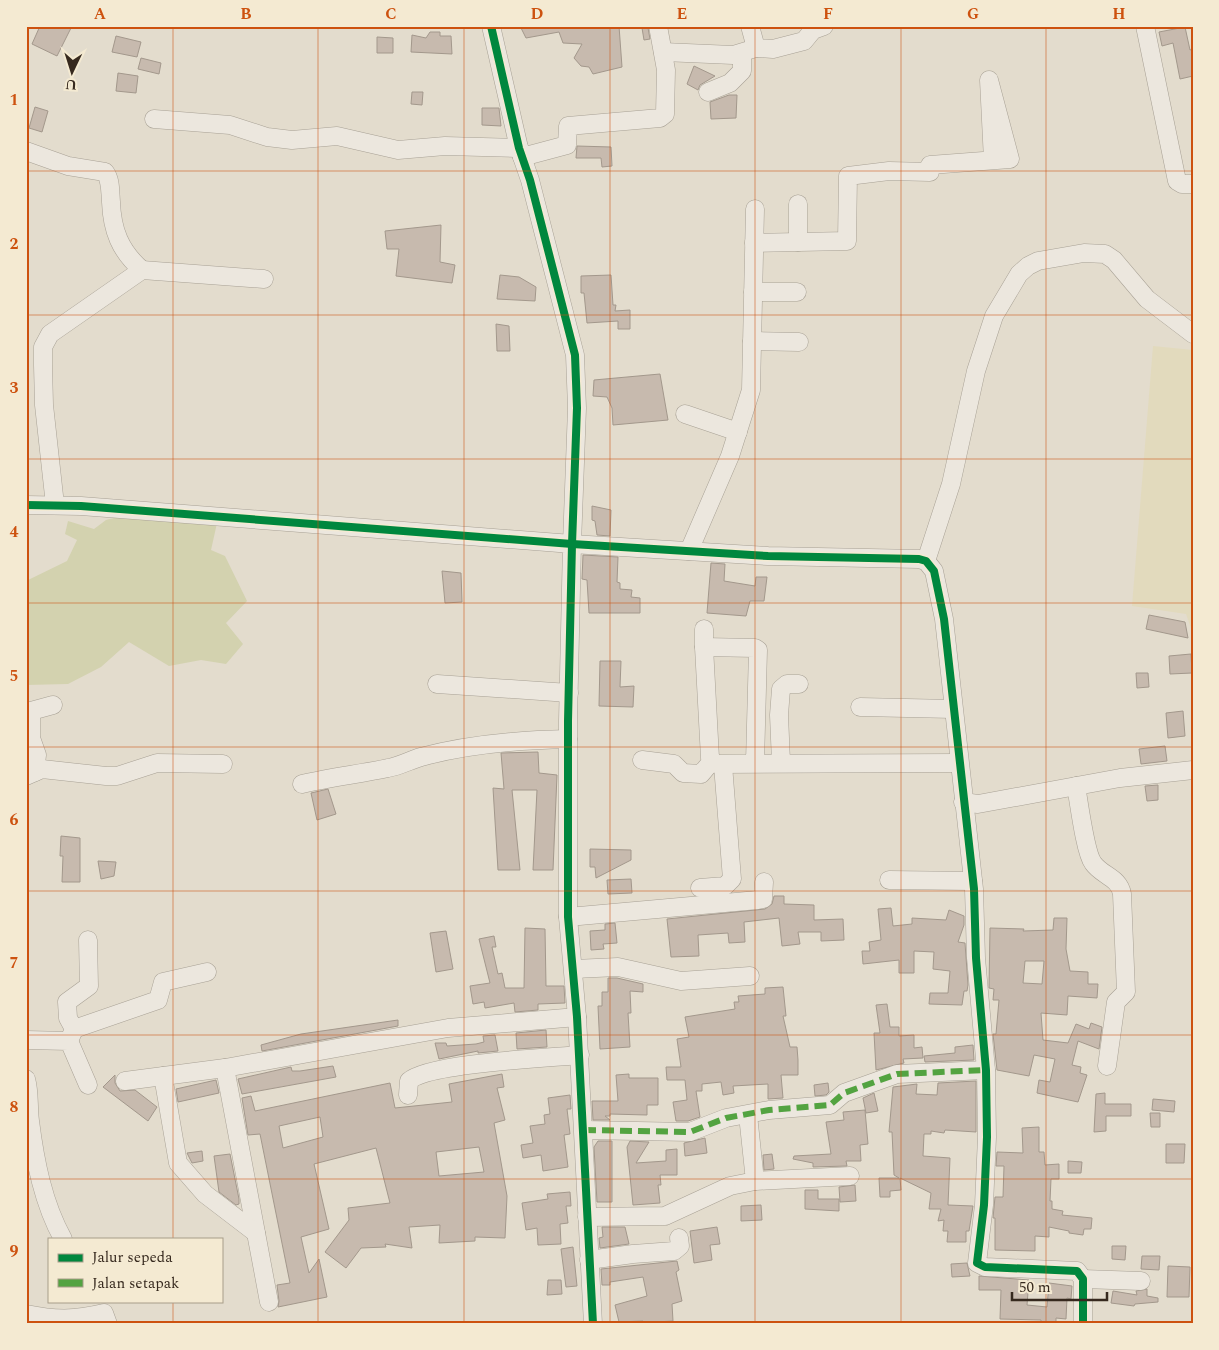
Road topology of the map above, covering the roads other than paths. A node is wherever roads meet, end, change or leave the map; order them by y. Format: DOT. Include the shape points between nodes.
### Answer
graph roads {
  1 [pos="491,26"];
  2 [pos="658,26"];
  3 [pos="750,26"];
  4 [pos="824,26"];
  5 [pos="1145,26"];
  6 [pos="749,51"];
  7 [pos="663,52"];
  8 [pos="708,92"];
  9 [pos="154,120"];
  10 [pos="26,152"];
  11 [pos="520,152"];
  12 [pos="993,160"];
  13 [pos="1193,184"];
  14 [pos="798,204"];
  15 [pos="755,209"];
  16 [pos="798,242"];
  17 [pos="754,243"];
  18 [pos="142,270"];
  19 [pos="264,279"];
  20 [pos="753,292"];
  21 [pos="797,292"];
  22 [pos="1193,334"];
  23 [pos="752,341"];
  24 [pos="799,342"];
  25 [pos="685,414"];
  26 [pos="738,432"];
  27 [pos="26,505"];
  28 [pos="55,505"];
  29 [pos="572,544"];
  30 [pos="689,551"];
  31 [pos="926,561"];
  32 [pos="704,629"];
  33 [pos="704,647"];
  34 [pos="437,684"];
  35 [pos="800,684"];
  36 [pos="569,693"];
  37 [pos="53,705"];
  38 [pos="860,707"];
  39 [pos="953,709"];
  40 [pos="568,739"];
  41 [pos="642,760"];
  42 [pos="756,762"];
  43 [pos="781,762"];
  44 [pos="718,763"];
  45 [pos="958,763"];
  46 [pos="223,764"];
  47 [pos="1193,770"];
  48 [pos="31,774"];
  49 [pos="302,784"];
  50 [pos="1076,786"];
  51 [pos="963,802"];
  52 [pos="889,880"];
  53 [pos="973,881"];
  54 [pos="764,882"];
  55 [pos="700,888"];
  56 [pos="568,916"];
  57 [pos="88,940"];
  58 [pos="574,969"];
  59 [pos="207,972"];
  60 [pos="750,976"];
  61 [pos="578,1017"];
  62 [pos="72,1035"];
  63 [pos="26,1040"];
  64 [pos="580,1055"];
  65 [pos="1107,1066"];
  66 [pos="225,1068"];
  67 [pos="986,1070"];
  68 [pos="163,1076"];
  69 [pos="26,1079"];
  70 [pos="125,1081"];
  71 [pos="88,1085"];
  72 [pos="408,1094"];
  73 [pos="748,1115"];
  74 [pos="584,1130"];
  75 [pos="850,1176"];
  76 [pos="755,1181"];
  77 [pos="587,1217"];
  78 [pos="256,1233"];
  79 [pos="62,1238"];
  80 [pos="680,1238"];
  81 [pos="589,1260"];
  82 [pos="1083,1279"];
  83 [pos="1141,1281"];
  84 [pos="269,1302"];
  85 [pos="103,1313"];
  86 [pos="26,1314"];
  87 [pos="593,1324"];
  88 [pos="1083,1324"];
  1 -- 11 [label="street"];
  2 -- 7 [label="street"];
  3 -- 6 [label="street"];
  4 -- 6 [label="street" via="812,30 804,42"];
  5 -- 13 [label="street" via="1177,181"];
  6 -- 7 [label="street" via="702,55"];
  6 -- 8 [label="street" via="742,71 730,83"];
  7 -- 11 [label="street" via="666,103 660,118 568,126 567,145"];
  9 -- 11 [label="street" via="230,125 267,138 292,140 337,136 398,150 445,146"];
  10 -- 18 [label="street" via="68,166 105,172 110,185 114,232 132,261"];
  11 -- 29 [label="street" via="575,355 577,408"];
  12 -- 16 [label="street" via="930,165 930,172 890,171 848,176 847,241"];
  14 -- 16 [label="street"];
  15 -- 17 [label="street"];
  16 -- 17 [label="street"];
  17 -- 20 [label="street"];
  18 -- 19 [label="street"];
  18 -- 28 [label="street" via="50,334 43,347 44,406"];
  20 -- 21 [label="street"];
  20 -- 23 [label="street"];
  22 -- 31 [label="street" via="1148,299 1105,254 1084,252 1028,266 1019,274 994,316 976,371 951,484"];
  23 -- 24 [label="street"];
  23 -- 26 [label="street" via="751,390"];
  25 -- 26 [label="street"];
  26 -- 30 [label="street"];
  27 -- 28 [label="street"];
  28 -- 29 [label="street"];
  29 -- 30 [label="street"];
  29 -- 36 [label="street"];
  30 -- 31 [label="street"];
  31 -- 39 [label="street" via="936,577 944,619"];
  32 -- 33 [label="street"];
  33 -- 42 [label="street" via="758,650"];
  33 -- 44 [label="street" via="710,758"];
  34 -- 36 [label="street"];
  35 -- 43 [label="street" via="787,684 780,691"];
  36 -- 40 [label="street"];
  37 -- 48 [label="street" via="31,711 32,742 37,755"];
  38 -- 39 [label="street"];
  39 -- 45 [label="street"];
  40 -- 49 [label="street" via="484,745 421,757 390,768 337,775"];
  40 -- 56 [label="street"];
  41 -- 44 [label="street" via="674,764 683,773 701,774"];
  42 -- 43 [label="street"];
  42 -- 44 [label="street"];
  43 -- 45 [label="street"];
  44 -- 55 [label="street" via="732,879 726,886"];
  45 -- 51 [label="street"];
  46 -- 48 [label="street" via="157,763 117,776 42,769"];
  47 -- 50 [label="street" via="1145,774"];
  50 -- 51 [label="street" via="978,804"];
  50 -- 65 [label="street" via="1090,857 1097,867 1119,883 1122,894 1126,992 1116,1002"];
  51 -- 53 [label="street"];
  52 -- 53 [label="street"];
  53 -- 67 [label="street" via="976,966"];
  54 -- 56 [label="street" via="765,896 758,900"];
  56 -- 58 [label="street"];
  57 -- 62 [label="street" via="89,986 67,1002"];
  58 -- 60 [label="street" via="618,967 681,981"];
  58 -- 61 [label="street"];
  59 -- 62 [label="street" via="163,982 158,1000"];
  61 -- 64 [label="street"];
  61 -- 66 [label="street" via="448,1028"];
  62 -- 63 [label="street"];
  62 -- 71 [label="street"];
  64 -- 72 [label="street" via="449,1068 414,1076 409,1081"];
  64 -- 74 [label="street"];
  66 -- 68 [label="street"];
  66 -- 78 [label="street"];
  67 -- 73 [label="street" via="897,1074 844,1093 830,1105"];
  67 -- 82 [label="street" via="984,1205 977,1263 985,1267 1077,1271"];
  68 -- 70 [label="street"];
  68 -- 78 [label="street" via="178,1163 205,1194"];
  69 -- 79 [label="street" via="30,1093 30,1119 48,1210"];
  73 -- 74 [label="street" via="726,1118 702,1129 680,1134"];
  73 -- 76 [label="street"];
  74 -- 77 [label="street"];
  75 -- 76 [label="street"];
  76 -- 77 [label="street" via="730,1186 665,1216"];
  77 -- 81 [label="street"];
  78 -- 84 [label="street"];
  80 -- 81 [label="street" via="680,1246 674,1251"];
  81 -- 87 [label="street"];
  82 -- 83 [label="street"];
  82 -- 88 [label="street"];
  85 -- 86 [label="street" via="76,1320"];
}
